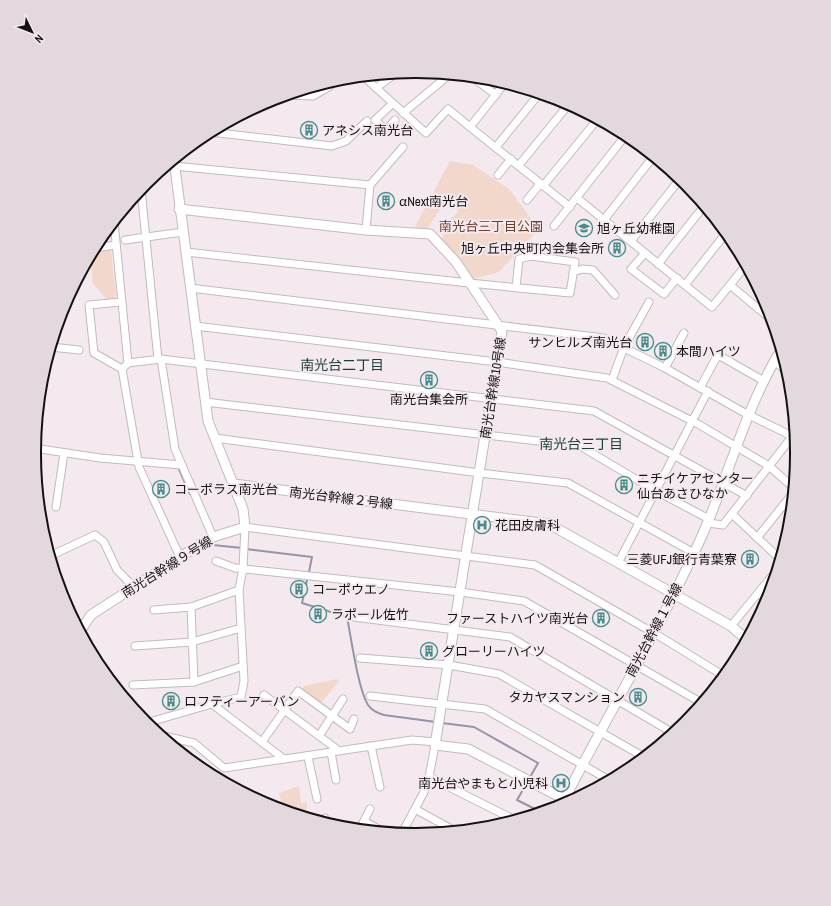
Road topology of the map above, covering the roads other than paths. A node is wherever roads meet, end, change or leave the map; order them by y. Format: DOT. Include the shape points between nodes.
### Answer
graph roads {
  1 [pos="387,79"];
  2 [pos="444,79"];
  3 [pos="369,82"];
  4 [pos="483,85"];
  5 [pos="376,88"];
  6 [pos="501,89"];
  7 [pos="324,90"];
  8 [pos="496,95"];
  9 [pos="303,96"];
  10 [pos="536,98"];
  11 [pos="392,104"];
  12 [pos="564,109"];
  13 [pos="403,113"];
  14 [pos="395,120"];
  15 [pos="367,121"];
  16 [pos="594,124"];
  17 [pos="470,127"];
  18 [pos="221,133"];
  19 [pos="622,141"];
  20 [pos="404,147"];
  21 [pos="496,147"];
  22 [pos="511,159"];
  23 [pos="650,161"];
  24 [pos="179,163"];
  25 [pos="519,165"];
  26 [pos="174,167"];
  27 [pos="498,175"];
  28 [pos="676,184"];
  29 [pos="370,185"];
  30 [pos="542,185"];
  31 [pos="142,198"];
  32 [pos="576,198"];
  33 [pos="527,200"];
  34 [pos="570,207"];
  35 [pos="179,209"];
  36 [pos="701,210"];
  37 [pos="604,221"];
  38 [pos="554,226"];
  39 [pos="115,230"];
  40 [pos="366,230"];
  41 [pos="182,232"];
  42 [pos="146,237"];
  43 [pos="722,238"];
  44 [pos="125,240"];
  45 [pos="631,241"];
  46 [pos="116,245"];
  47 [pos="103,247"];
  48 [pos="186,252"];
  49 [pos="645,253"];
  50 [pos="658,264"];
  51 [pos="742,270"];
  52 [pos="573,272"];
  53 [pos="677,278"];
  54 [pos="470,283"];
  55 [pos="685,285"];
  56 [pos="730,285"];
  57 [pos="190,288"];
  58 [pos="516,288"];
  59 [pos="615,295"];
  60 [pos="121,302"];
  61 [pos="649,302"];
  62 [pos="759,309"];
  63 [pos="761,311"];
  64 [pos="498,325"];
  65 [pos="195,326"];
  66 [pos="684,333"];
  67 [pos="624,347"];
  68 [pos="57,348"];
  69 [pos="79,350"];
  70 [pos="777,356"];
  71 [pos="160,359"];
  72 [pos="774,361"];
  73 [pos="497,362"];
  74 [pos="128,364"];
  75 [pos="200,364"];
  76 [pos="779,365"];
  77 [pos="666,368"];
  78 [pos="122,369"];
  79 [pos="612,380"];
  80 [pos="764,381"];
  81 [pos="700,388"];
  82 [pos="708,391"];
  83 [pos="492,398"];
  84 [pos="205,402"];
  85 [pos="749,414"];
  86 [pos="693,421"];
  87 [pos="789,433"];
  88 [pos="486,435"];
  89 [pos="215,438"];
  90 [pos="789,441"];
  91 [pos="737,447"];
  92 [pos="41,449"];
  93 [pos="64,452"];
  94 [pos="675,455"];
  95 [pos="137,460"];
  96 [pos="181,466"];
  97 [pos="769,466"];
  98 [pos="480,473"];
  99 [pos="724,482"];
  100 [pos="789,483"];
  101 [pos="234,484"];
  102 [pos="656,491"];
  103 [pos="747,496"];
  104 [pos="787,500"];
  105 [pos="56,507"];
  106 [pos="472,514"];
  107 [pos="732,514"];
  108 [pos="708,521"];
  109 [pos="640,523"];
  110 [pos="245,527"];
  111 [pos="213,538"];
  112 [pos="757,538"];
  113 [pos="694,553"];
  114 [pos="55,554"];
  115 [pos="776,555"];
  116 [pos="466,556"];
  117 [pos="180,557"];
  118 [pos="216,561"];
  119 [pos="618,563"];
  120 [pos="243,568"];
  121 [pos="766,584"];
  122 [pos="134,587"];
  123 [pos="239,590"];
  124 [pos="460,592"];
  125 [pos="759,592"];
  126 [pos="674,595"];
  127 [pos="762,595"];
  128 [pos="191,607"];
  129 [pos="154,610"];
  130 [pos="354,617"];
  131 [pos="83,626"];
  132 [pos="731,626"];
  133 [pos="241,628"];
  134 [pos="454,630"];
  135 [pos="654,633"];
  136 [pos="742,636"];
  137 [pos="192,642"];
  138 [pos="135,646"];
  139 [pos="360,658"];
  140 [pos="449,665"];
  141 [pos="242,666"];
  142 [pos="635,666"];
  143 [pos="719,673"];
  144 [pos="194,682"];
  145 [pos="133,685"];
  146 [pos="264,695"];
  147 [pos="370,696"];
  148 [pos="343,699"];
  149 [pos="618,700"];
  150 [pos="697,701"];
  151 [pos="212,704"];
  152 [pos="442,704"];
  153 [pos="284,710"];
  154 [pos="332,716"];
  155 [pos="354,718"];
  156 [pos="154,721"];
  157 [pos="668,730"];
  158 [pos="600,732"];
  159 [pos="319,736"];
  160 [pos="172,737"];
  161 [pos="262,742"];
  162 [pos="435,744"];
  163 [pos="372,746"];
  164 [pos="338,750"];
  165 [pos="331,752"];
  166 [pos="638,754"];
  167 [pos="308,757"];
  168 [pos="284,759"];
  169 [pos="582,765"];
  170 [pos="429,777"];
  171 [pos="603,777"];
  172 [pos="336,780"];
  173 [pos="380,787"];
  174 [pos="567,795"];
  175 [pos="317,799"];
  176 [pos="559,799"];
  177 [pos="370,809"];
  178 [pos="415,809"];
  179 [pos="507,816"];
  180 [pos="364,821"];
  181 [pos="370,824"];
  182 [pos="444,826"];
  183 [pos="405,828"];
  1 -- 5 [label="street"];
  2 -- 13 [label="street"];
  3 -- 5 [label="street"];
  4 -- 8 [label="street"];
  5 -- 11 [label="street"];
  6 -- 8 [label="street"];
  7 -- 9 [label="street" via="314,96"];
  8 -- 17 [label="street"];
  10 -- 21 [label="street"];
  11 -- 13 [label="street"];
  11 -- 14 [label="street" via="375,120 386,130"];
  12 -- 25 [label="street"];
  13 -- 17 [label="street" via="426,133 448,109"];
  15 -- 18 [label="street" via="346,141 332,146"];
  16 -- 30 [label="street"];
  17 -- 21 [label="street"];
  19 -- 32 [label="street"];
  20 -- 29 [label="street"];
  21 -- 22 [label="street"];
  22 -- 25 [label="street"];
  22 -- 27 [label="street"];
  23 -- 37 [label="street"];
  24 -- 29 [label="street"];
  25 -- 30 [label="street"];
  26 -- 35 [label="street"];
  28 -- 45 [label="street"];
  29 -- 40 [label="street"];
  30 -- 33 [label="street"];
  30 -- 34 [label="street"];
  31 -- 42 [label="street"];
  32 -- 34 [label="street"];
  32 -- 37 [label="street"];
  34 -- 38 [label="street"];
  35 -- 40 [label="street, 南光台幹線10号線"];
  35 -- 41 [label="street"];
  36 -- 50 [label="street"];
  37 -- 45 [label="street"];
  39 -- 46 [label="street"];
  40 -- 54 [label="street, 南光台幹線10号線" via="430,234 456,262"];
  41 -- 42 [label="street"];
  41 -- 48 [label="street"];
  42 -- 44 [label="street"];
  42 -- 71 [label="street"];
  43 -- 55 [label="street"];
  45 -- 49 [label="street"];
  46 -- 47 [label="street"];
  46 -- 60 [label="street"];
  48 -- 54 [label="street"];
  48 -- 57 [label="street"];
  49 -- 50 [label="street"];
  49 -- 53 [label="street" via="631,269 664,294"];
  50 -- 53 [label="street"];
  51 -- 56 [label="street"];
  52 -- 58 [label="street" via="570,293"];
  52 -- 58 [label="street" via="575,262 531,256 519,259"];
  52 -- 59 [label="street" via="582,269 593,270"];
  53 -- 55 [label="street"];
  54 -- 58 [label="street"];
  54 -- 64 [label="street, 南光台幹線10号線"];
  55 -- 56 [label="street" via="712,307"];
  56 -- 62 [label="street"];
  57 -- 64 [label="street"];
  57 -- 65 [label="street"];
  60 -- 74 [label="street"];
  60 -- 78 [label="street" via="89,305 94,353"];
  61 -- 67 [label="street"];
  62 -- 63 [label="street"];
  64 -- 67 [label="street" via="604,338"];
  64 -- 73 [label="street, 南光台幹線10号線" via="502,332"];
  65 -- 73 [label="street"];
  65 -- 75 [label="street"];
  66 -- 77 [label="street"];
  67 -- 77 [label="street"];
  67 -- 79 [label="street"];
  68 -- 69 [label="street"];
  70 -- 72 [label="street, 南光台幹線１号線"];
  71 -- 74 [label="street"];
  71 -- 75 [label="street"];
  71 -- 96 [label="street" via="175,449"];
  72 -- 76 [label="street"];
  72 -- 80 [label="street, 南光台幹線１号線"];
  73 -- 79 [label="street"];
  73 -- 83 [label="street, 南光台幹線10号線"];
  74 -- 78 [label="street"];
  75 -- 83 [label="street"];
  75 -- 84 [label="street"];
  77 -- 81 [label="street"];
  78 -- 95 [label="street"];
  79 -- 86 [label="street"];
  80 -- 81 [label="street" via="720,356 716,358"];
  80 -- 85 [label="street, 南光台幹線１号線"];
  81 -- 82 [label="street"];
  82 -- 85 [label="street"];
  82 -- 86 [label="street"];
  83 -- 88 [label="street, 南光台幹線10号線"];
  83 -- 94 [label="street" via="594,411"];
  84 -- 88 [label="street"];
  84 -- 89 [label="street" via="208,421"];
  85 -- 87 [label="street"];
  85 -- 91 [label="street, 南光台幹線１号線"];
  86 -- 91 [label="street"];
  86 -- 94 [label="street"];
  88 -- 98 [label="street, 南光台幹線10号線"];
  88 -- 102 [label="street" via="580,446"];
  89 -- 98 [label="street"];
  89 -- 101 [label="street"];
  90 -- 97 [label="street"];
  91 -- 97 [label="street"];
  91 -- 99 [label="street, 南光台幹線１号線"];
  92 -- 93 [label="street"];
  93 -- 95 [label="street"];
  93 -- 105 [label="street"];
  94 -- 99 [label="street"];
  94 -- 102 [label="street"];
  95 -- 96 [label="street"];
  95 -- 117 [label="street"];
  96 -- 111 [label="street"];
  97 -- 100 [label="street"];
  97 -- 103 [label="street"];
  98 -- 106 [label="street, 南光台幹線10号線"];
  98 -- 109 [label="street" via="568,483"];
  99 -- 103 [label="street"];
  99 -- 108 [label="street, 南光台幹線１号線"];
  101 -- 106 [label="street, 南光台幹線２号線"];
  101 -- 110 [label="street" via="243,509"];
  102 -- 108 [label="street"];
  102 -- 109 [label="street"];
  103 -- 107 [label="street"];
  104 -- 112 [label="street"];
  106 -- 116 [label="street, 南光台幹線10号線"];
  106 -- 119 [label="street, 南光台幹線２号線" via="549,524"];
  107 -- 108 [label="street" via="722,525"];
  107 -- 112 [label="street"];
  108 -- 113 [label="street, 南光台幹線１号線"];
  109 -- 113 [label="street"];
  109 -- 119 [label="street"];
  110 -- 111 [label="street, 南光台幹線９号線"];
  110 -- 116 [label="street"];
  110 -- 120 [label="street"];
  111 -- 117 [label="street, 南光台幹線９号線"];
  112 -- 115 [label="street"];
  113 -- 126 [label="street, 南光台幹線１号線"];
  114 -- 122 [label="street" via="95,535 104,542 117,570"];
  116 -- 124 [label="street, 南光台幹線10号線"];
  116 -- 135 [label="street" via="535,565"];
  117 -- 122 [label="street, 南光台幹線９号線"];
  118 -- 120 [label="street"];
  119 -- 126 [label="street, 南光台幹線２号線"];
  120 -- 123 [label="street"];
  120 -- 124 [label="street"];
  121 -- 125 [label="street"];
  122 -- 131 [label="street, 南光台幹線９号線" via="91,616"];
  123 -- 128 [label="street"];
  123 -- 133 [label="street"];
  124 -- 134 [label="street, 南光台幹線10号線"];
  124 -- 142 [label="street" via="524,601"];
  125 -- 127 [label="street"];
  125 -- 132 [label="street"];
  126 -- 132 [label="street, 南光台幹線２号線"];
  126 -- 135 [label="street, 南光台幹線１号線"];
  128 -- 129 [label="street"];
  128 -- 137 [label="street"];
  130 -- 134 [label="street"];
  132 -- 136 [label="street, 南光台幹線２号線"];
  133 -- 137 [label="street"];
  133 -- 141 [label="street"];
  134 -- 140 [label="street, 南光台幹線10号線"];
  134 -- 149 [label="street" via="510,637"];
  135 -- 142 [label="street, 南光台幹線１号線"];
  135 -- 143 [label="street"];
  137 -- 138 [label="street"];
  137 -- 144 [label="street"];
  139 -- 140 [label="street"];
  140 -- 152 [label="street, 南光台幹線10号線"];
  140 -- 158 [label="street" via="500,674"];
  141 -- 144 [label="street"];
  141 -- 151 [label="street" via="244,681 241,697"];
  142 -- 149 [label="street, 南光台幹線１号線"];
  142 -- 150 [label="street"];
  144 -- 145 [label="street"];
  146 -- 153 [label="street"];
  147 -- 152 [label="street"];
  148 -- 154 [label="street"];
  149 -- 157 [label="street"];
  149 -- 158 [label="street, 南光台幹線１号線"];
  151 -- 156 [label="street"];
  151 -- 161 [label="street"];
  152 -- 162 [label="street, 南光台幹線10号線"];
  152 -- 169 [label="street" via="485,709"];
  153 -- 154 [label="street" via="298,691"];
  153 -- 159 [label="street"];
  153 -- 161 [label="street"];
  154 -- 155 [label="street" via="350,729"];
  154 -- 159 [label="street"];
  158 -- 166 [label="street"];
  158 -- 169 [label="street, 南光台幹線１号線"];
  159 -- 164 [label="street"];
  160 -- 168 [label="street" via="194,743 224,768"];
  161 -- 168 [label="street"];
  162 -- 163 [label="street" via="412,740"];
  162 -- 170 [label="street"];
  162 -- 176 [label="street" via="468,749"];
  163 -- 164 [label="street"];
  163 -- 173 [label="street"];
  164 -- 165 [label="street"];
  165 -- 167 [label="street"];
  165 -- 172 [label="street"];
  167 -- 168 [label="street"];
  167 -- 175 [label="street"];
  169 -- 171 [label="street"];
  169 -- 174 [label="street, 南光台幹線１号線"];
  170 -- 178 [label="street"];
  170 -- 179 [label="street"];
  177 -- 180 [label="street"];
  178 -- 182 [label="street"];
  178 -- 183 [label="street"];
  180 -- 181 [label="street"];
}
